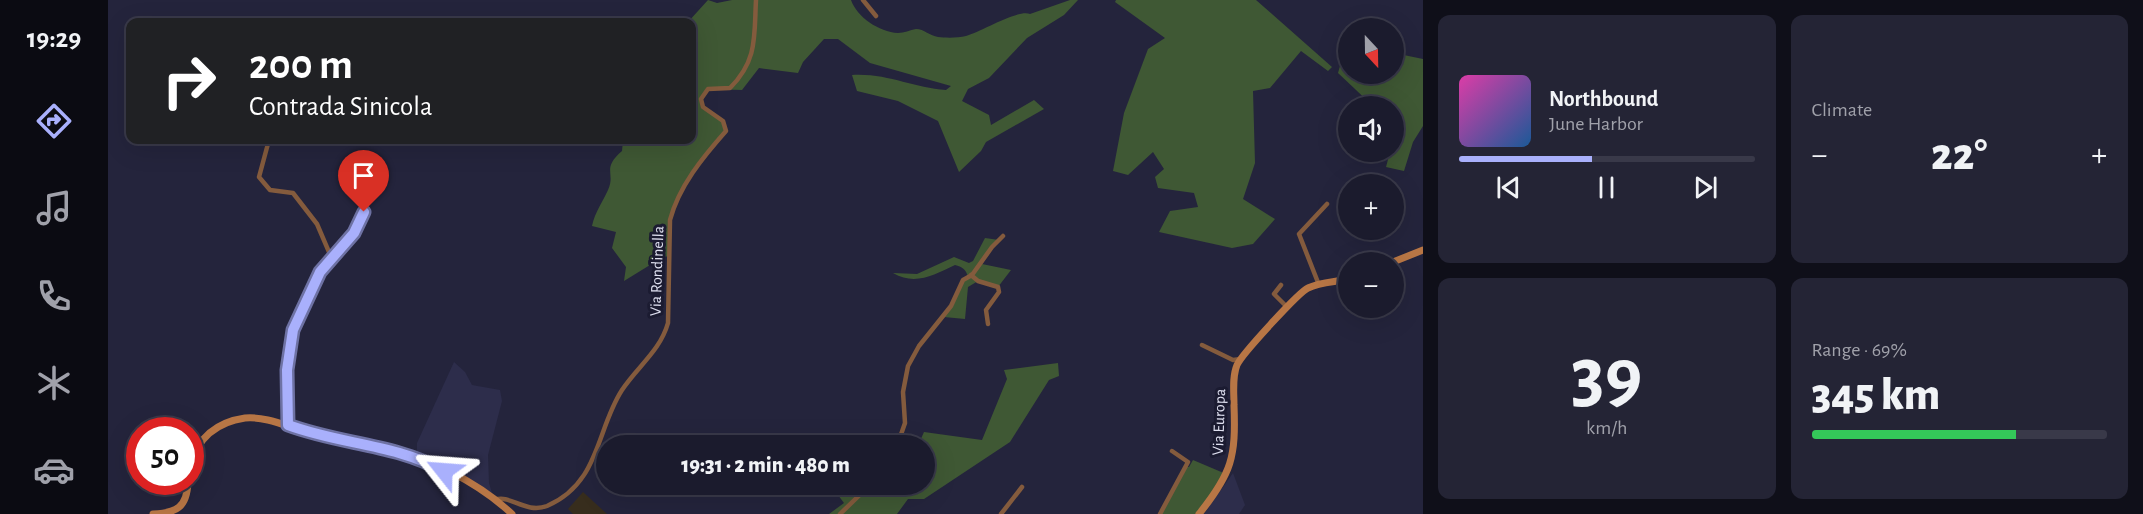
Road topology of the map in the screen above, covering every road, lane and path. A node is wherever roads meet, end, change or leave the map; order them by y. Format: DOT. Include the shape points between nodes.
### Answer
graph roads {
  1 [pos="756,0"];
  2 [pos="863,0"];
  3 [pos="876,16"];
  4 [pos="268,144"];
  5 [pos="378,191"];
  6 [pos="1327,204"];
  7 [pos="1003,236"];
  8 [pos="1423,250"];
  9 [pos="1404,258"];
  10 [pos="332,259"];
  11 [pos="971,275"];
  12 [pos="1338,281"];
  13 [pos="1281,285"];
  14 [pos="1319,285"];
  15 [pos="1287,307"];
  16 [pos="988,324"];
  17 [pos="1202,345"];
  18 [pos="1241,359"];
  19 [pos="288,425"];
  20 [pos="900,435"];
  21 [pos="204,437"];
  22 [pos="1172,451"];
  23 [pos="1022,487"];
  24 [pos="188,495"];
  25 [pos="860,495"];
  26 [pos="495,500"];
  27 [pos="153,514"];
  28 [pos="512,514"];
  29 [pos="840,514"];
  30 [pos="1001,514"];
  31 [pos="1160,514"];
  32 [pos="1199,514"];
  1 -- 26 [label="street, Via Rondinella" via="756,46 747,65 730,88 708,89 701,99 703,107 723,121 726,131 709,149 670,220 665,334 649,360 623,389 590,467 569,491 550,505 534,510"];
  2 -- 3 [label="street"];
  4 -- 10 [label="street" via="259,177 270,190 293,193 317,224"];
  5 -- 10 [label="street" via="371,195 354,233"];
  6 -- 14 [label="street" via="1299,234"];
  7 -- 11 [label="street"];
  8 -- 9 [label="main road"];
  10 -- 19 [label="street" via="320,272 293,330 287,370"];
  11 -- 16 [label="street" via="998,287 999,292 986,310"];
  11 -- 20 [label="street" via="963,280 951,306 908,366"];
  12 -- 14 [label="main road, Via Europa"];
  13 -- 15 [label="street" via="1274,294"];
  14 -- 15 [label="main road, Via Europa" via="1308,288"];
  15 -- 18 [label="main road, Via Europa"];
  17 -- 18 [label="street" via="1233,360"];
  18 -- 32 [label="main road, Via Europa" via="1234,380 1235,445 1231,467"];
  19 -- 21 [label="main road" via="246,418 222,425"];
  19 -- 26 [label="main road" via="418,457"];
  22 -- 31 [label="street" via="1188,462"];
  23 -- 30 [label="street"];
  24 -- 27 [label="main road" via="182,507 171,513"];
  25 -- 29 [label="street"];
  26 -- 28 [label="main road"];
}
